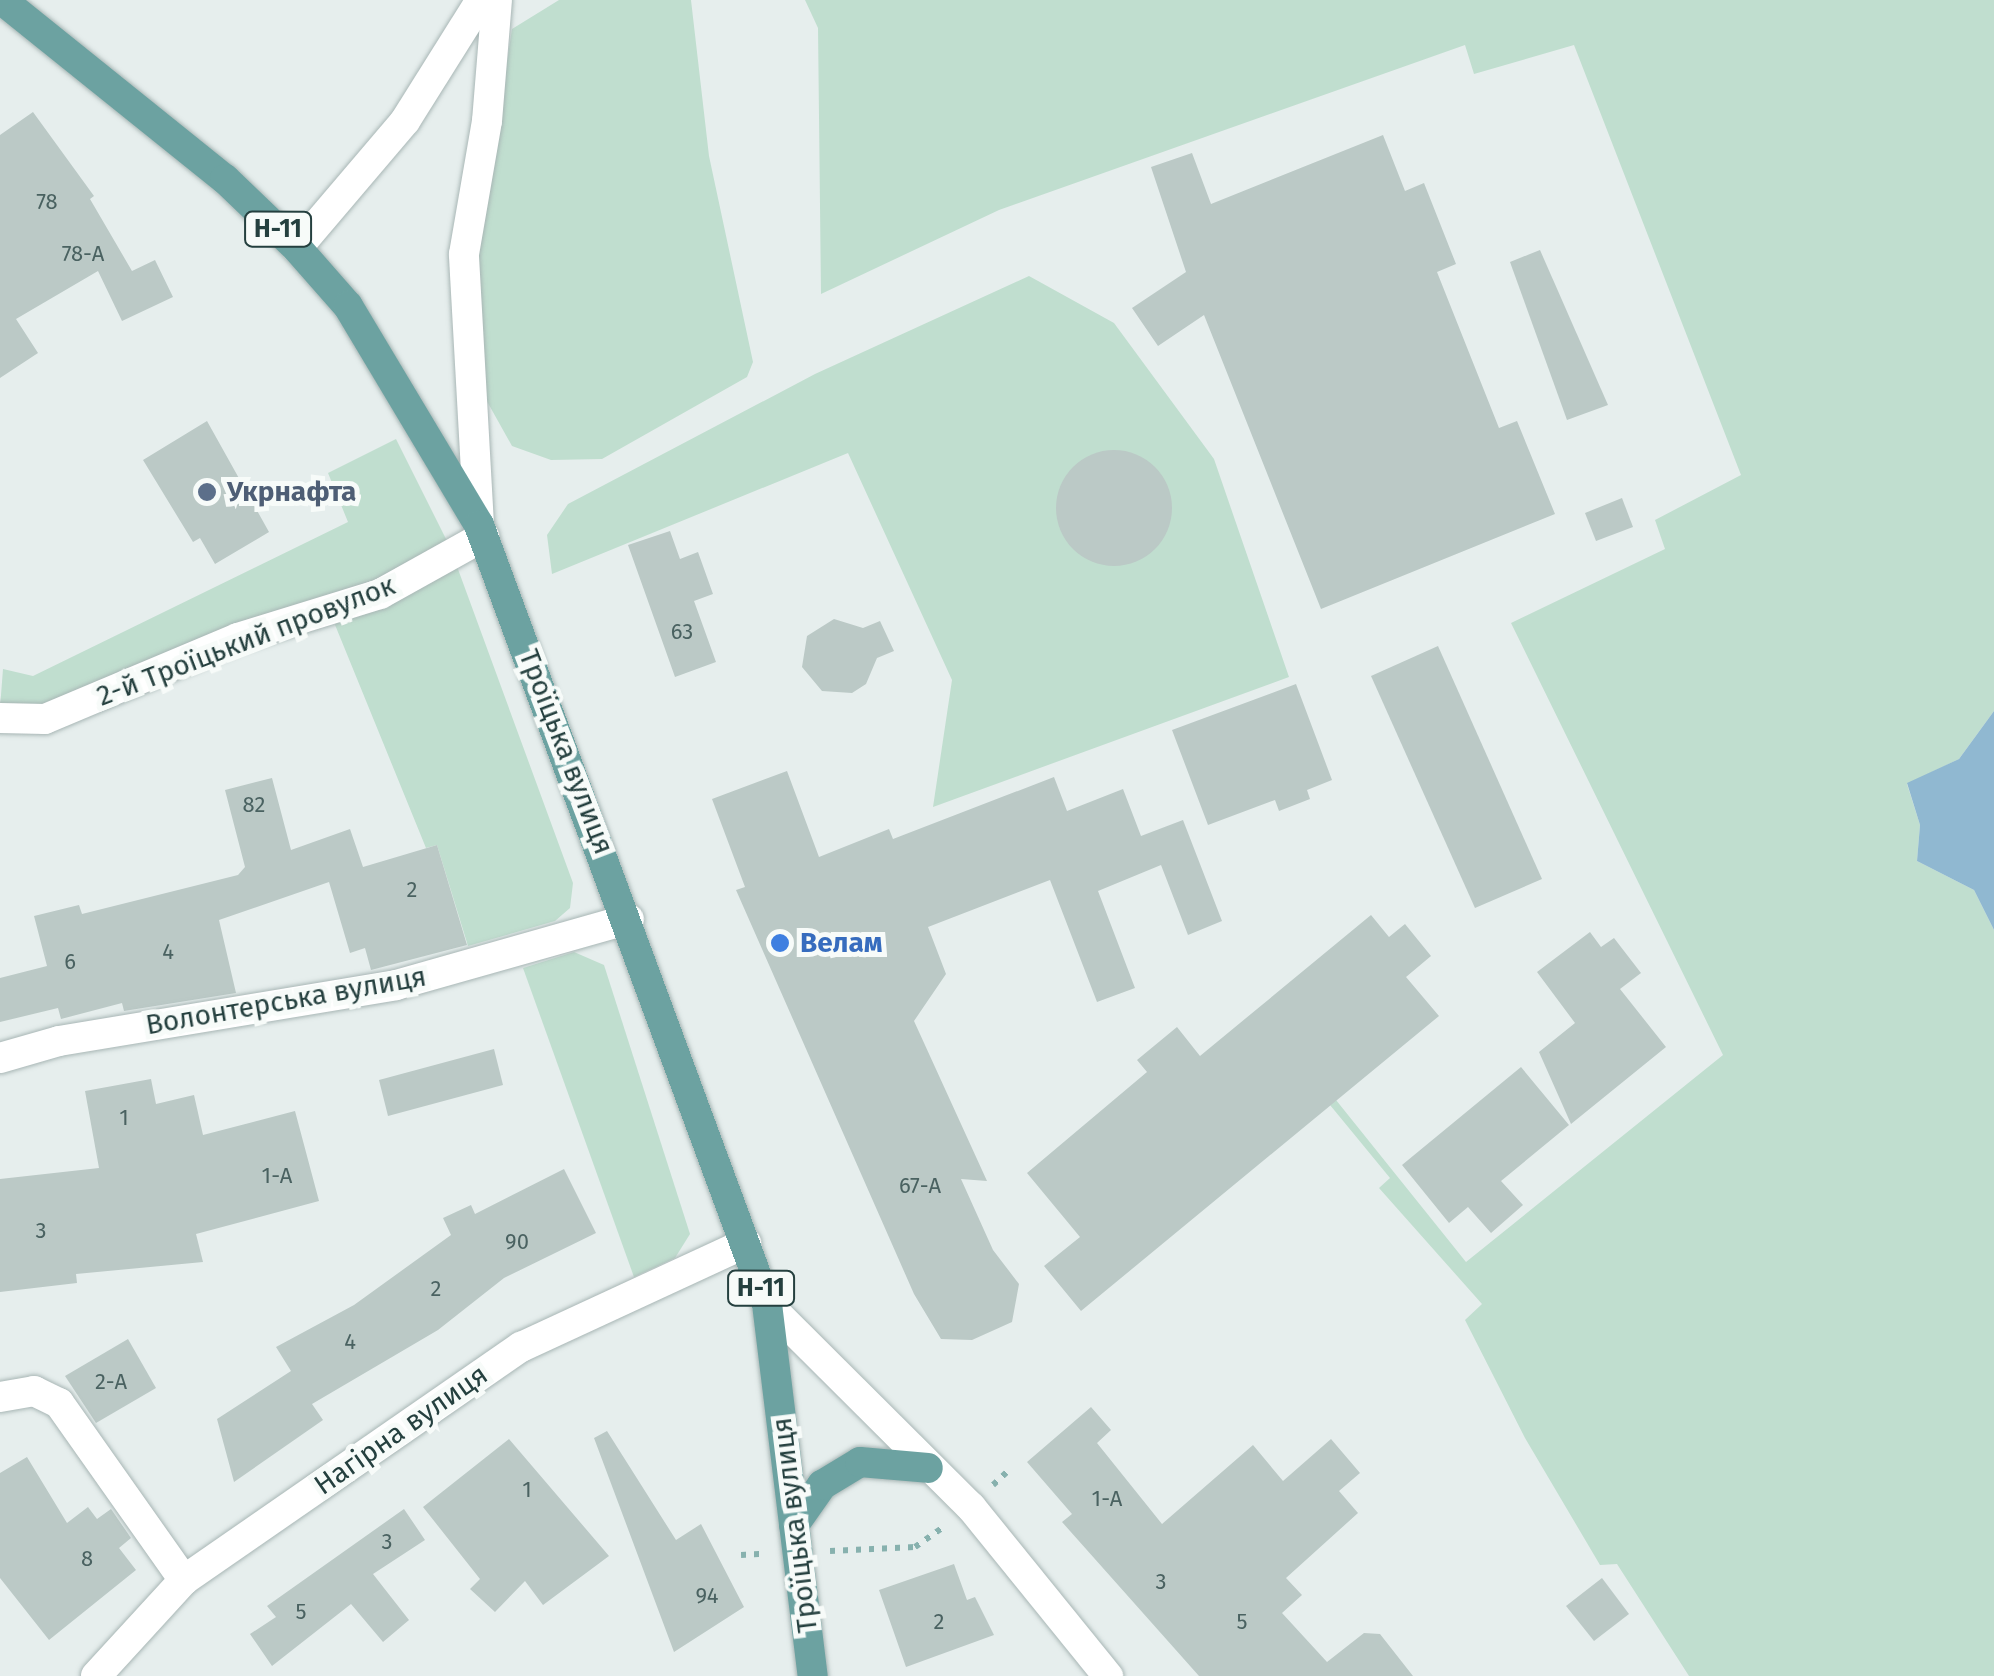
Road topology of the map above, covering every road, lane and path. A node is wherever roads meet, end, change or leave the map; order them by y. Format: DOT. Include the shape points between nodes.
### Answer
graph roads {
  1 [pos="2,0"];
  2 [pos="481,0"];
  3 [pos="498,0"];
  4 [pos="298,248"];
  5 [pos="482,530"];
  6 [pos="0,718"];
  7 [pos="629,919"];
  8 [pos="0,1058"];
  9 [pos="746,1243"];
  10 [pos="767,1304"];
  11 [pos="0,1398"];
  12 [pos="928,1468"];
  13 [pos="1006,1472"];
  14 [pos="971,1507"];
  15 [pos="796,1539"];
  16 [pos="741,1555"];
  17 [pos="184,1580"];
  18 [pos="96,1676"];
  19 [pos="812,1676"];
  20 [pos="1108,1676"];
  1 -- 4 [label="main road, Троїцька вулиця / Н-11" via="225,179"];
  2 -- 4 [label="street" via="406,121"];
  3 -- 5 [label="street" via="487,121 464,254"];
  4 -- 5 [label="main road, Троїцька вулиця / Н-11" via="348,306"];
  5 -- 6 [label="street, 2-й Троїцький провулок" via="380,594 238,638 45,719"];
  5 -- 7 [label="main road, Троїцька вулиця / Н-11"];
  7 -- 8 [label="street, Волонтерська вулиця" via="396,985 59,1041"];
  7 -- 9 [label="main road, Троїцька вулиця / Н-11"];
  9 -- 10 [label="main road, Троїцька вулиця / Н-11"];
  9 -- 17 [label="street, Нагірна вулиця" via="521,1346"];
  10 -- 12 [label="street"];
  10 -- 15 [label="main road, Троїцька вулиця / Н-11"];
  11 -- 17 [label="street" via="34,1390 59,1403"];
  12 -- 14 [label="street"];
  12 -- 15 [label="main road" via="860,1462 822,1484"];
  13 -- 14 [label="path"];
  14 -- 15 [label="path" via="915,1547"];
  14 -- 20 [label="street"];
  15 -- 16 [label="path"];
  15 -- 19 [label="main road, Троїцька вулиця / Н-11"];
  17 -- 18 [label="street, Нагірна вулиця"];
}
